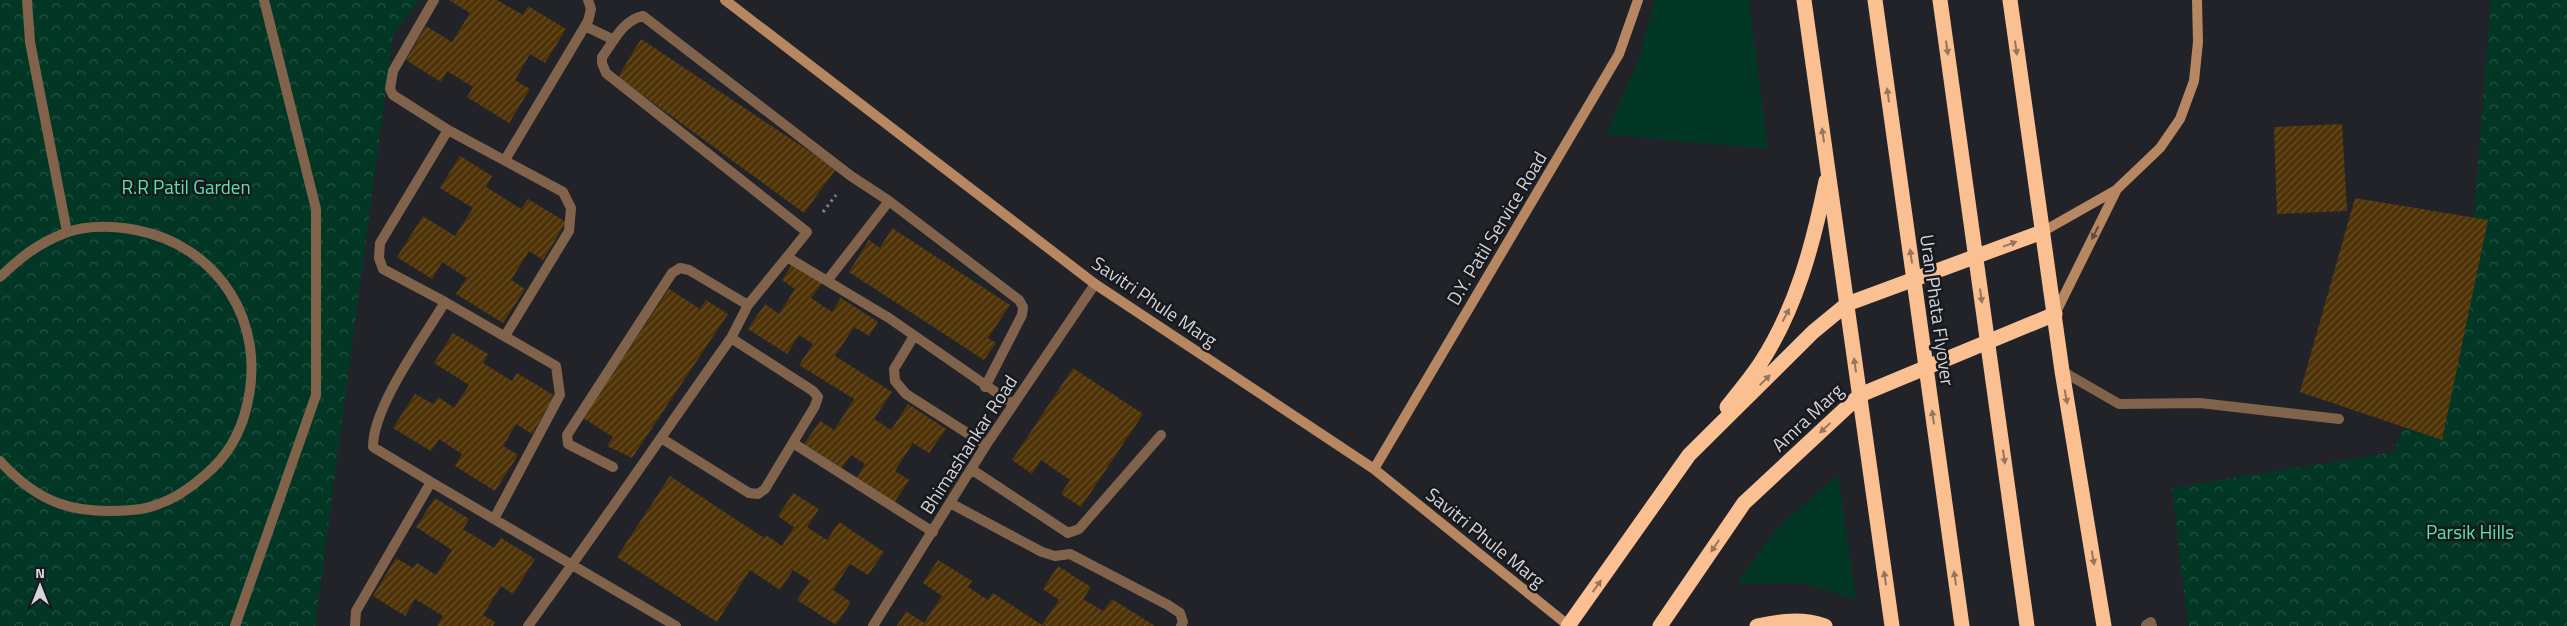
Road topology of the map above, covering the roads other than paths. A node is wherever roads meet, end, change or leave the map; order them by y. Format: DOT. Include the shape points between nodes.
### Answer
graph roads {
  1 [pos="27,0"];
  2 [pos="264,0"];
  3 [pos="434,0"];
  4 [pos="588,0"];
  5 [pos="725,0"];
  6 [pos="1638,0"];
  7 [pos="1804,0"];
  8 [pos="1875,0"];
  9 [pos="1940,0"];
  10 [pos="2010,0"];
  11 [pos="2197,0"];
  12 [pos="585,26"];
  13 [pos="614,40"];
  14 [pos="448,130"];
  15 [pos="505,160"];
  16 [pos="1828,169"];
  17 [pos="2116,190"];
  18 [pos="889,201"];
  19 [pos="67,232"];
  20 [pos="2042,232"];
  21 [pos="787,257"];
  22 [pos="0,277"];
  23 [pos="828,281"];
  24 [pos="1095,284"];
  25 [pos="445,302"];
  26 [pos="1847,304"];
  27 [pos="748,305"];
  28 [pos="2055,314"];
  29 [pos="505,336"];
  30 [pos="914,336"];
  31 [pos="731,338"];
  32 [pos="2062,371"];
  33 [pos="985,387"];
  34 [pos="1860,395"];
  35 [pos="1013,404"];
  36 [pos="2339,419"];
  37 [pos="1161,435"];
  38 [pos="660,438"];
  39 [pos="793,443"];
  40 [pos="986,445"];
  41 [pos="1689,455"];
  42 [pos="0,462"];
  43 [pos="613,468"];
  44 [pos="971,469"];
  45 [pos="1374,469"];
  46 [pos="431,482"];
  47 [pos="950,504"];
  48 [pos="494,519"];
  49 [pos="933,532"];
  50 [pos="573,564"];
  51 [pos="875,625"];
  52 [pos="235,626"];
  53 [pos="355,626"];
  54 [pos="528,626"];
  55 [pos="676,626"];
  56 [pos="1181,626"];
  57 [pos="1569,626"];
  58 [pos="1660,626"];
  59 [pos="1757,626"];
  60 [pos="1825,626"];
  61 [pos="1892,626"];
  62 [pos="1962,626"];
  63 [pos="2027,626"];
  64 [pos="2104,626"];
  1 -- 19 [label="street" via="30,42"];
  2 -- 52 [label="street" via="316,209 316,395"];
  3 -- 14 [label="street" via="393,71 390,89 393,95"];
  4 -- 12 [label="street" via="592,9"];
  5 -- 24 [label="street, Savitri Phule Marg"];
  6 -- 45 [label="street, D.Y. Patil Service Road" via="1620,54"];
  16 -- 7 [label="highway, one-way"];
  62 -- 8 [label="highway, Uran Phata Flyover, one-way, bridge"];
  9 -- 63 [label="highway, one-way, bridge"];
  10 -- 20 [label="highway, one-way"];
  11 -- 17 [label="street" via="2198,42 2194,81 2180,119 2160,148"];
  12 -- 13 [label="street"];
  12 -- 15 [label="street"];
  13 -- 18 [label="street" via="626,24 643,16 851,176"];
  13 -- 21 [label="street" via="602,56 606,73 807,232"];
  14 -- 15 [label="street"];
  14 -- 25 [label="street" via="380,243 379,258 383,269"];
  15 -- 29 [label="street" via="563,192 571,208 569,231"];
  16 -- 26 [label="highway"];
  41 -- 16 [label="highway, one-way" via="1760,364 1791,305 1814,240"];
  17 -- 20 [label="street"];
  17 -- 28 [label="street, one-way"];
  18 -- 23 [label="street"];
  18 -- 33 [label="street" via="1019,300 1023,307 1022,315"];
  19 -- 22 [label="street" via="27,251"];
  19 -- 42 [label="street" via="113,226 159,235 200,257 231,292 250,335 253,381 242,426 219,464 185,492 144,509 100,513 58,504 18,482"];
  26 -- 20 [label="highway, one-way"];
  20 -- 28 [label="highway"];
  21 -- 23 [label="street"];
  21 -- 27 [label="street"];
  23 -- 30 [label="street"];
  24 -- 35 [label="street, Bhimashankar Road"];
  24 -- 45 [label="street, Savitri Phule Marg"];
  25 -- 29 [label="street"];
  25 -- 46 [label="street" via="380,410 373,432 373,447"];
  34 -- 26 [label="highway, one-way"];
  41 -- 26 [label="highway, one-way" via="1813,332"];
  27 -- 31 [label="street"];
  27 -- 43 [label="street" via="689,270 680,268 672,273 567,435 568,444"];
  28 -- 32 [label="highway"];
  28 -- 34 [label="highway, Amra Marg"];
  29 -- 48 [label="street" via="556,366 560,395"];
  30 -- 33 [label="street"];
  30 -- 40 [label="street" via="894,369 895,381 906,394"];
  31 -- 38 [label="street"];
  31 -- 39 [label="street" via="818,397"];
  32 -- 36 [label="street" via="2119,404 2200,402"];
  32 -- 64 [label="highway, one-way"];
  33 -- 35 [label="street"];
  34 -- 58 [label="highway, Amra Marg, one-way" via="1744,503"];
  61 -- 34 [label="highway, one-way"];
  35 -- 40 [label="street, Bhimashankar Road"];
  37 -- 44 [label="street" via="1079,529 1068,533"];
  38 -- 39 [label="street" via="749,492 758,494"];
  38 -- 50 [label="street"];
  39 -- 49 [label="street"];
  40 -- 44 [label="street, Bhimashankar Road"];
  57 -- 41 [label="highway, one-way"];
  44 -- 47 [label="street, Bhimashankar Road"];
  45 -- 57 [label="street, Savitri Phule Marg"];
  46 -- 48 [label="street"];
  46 -- 53 [label="street" via="356,611"];
  47 -- 49 [label="street, Bhimashankar Road"];
  47 -- 56 [label="street" via="1042,552 1055,556 1070,554 1168,605 1180,613"];
  48 -- 50 [label="street"];
  49 -- 51 [label="street, Bhimashankar Road"];
  50 -- 54 [label="street"];
  50 -- 55 [label="street"];
  59 -- 60 [label="highway" via="1799,620"];
}
